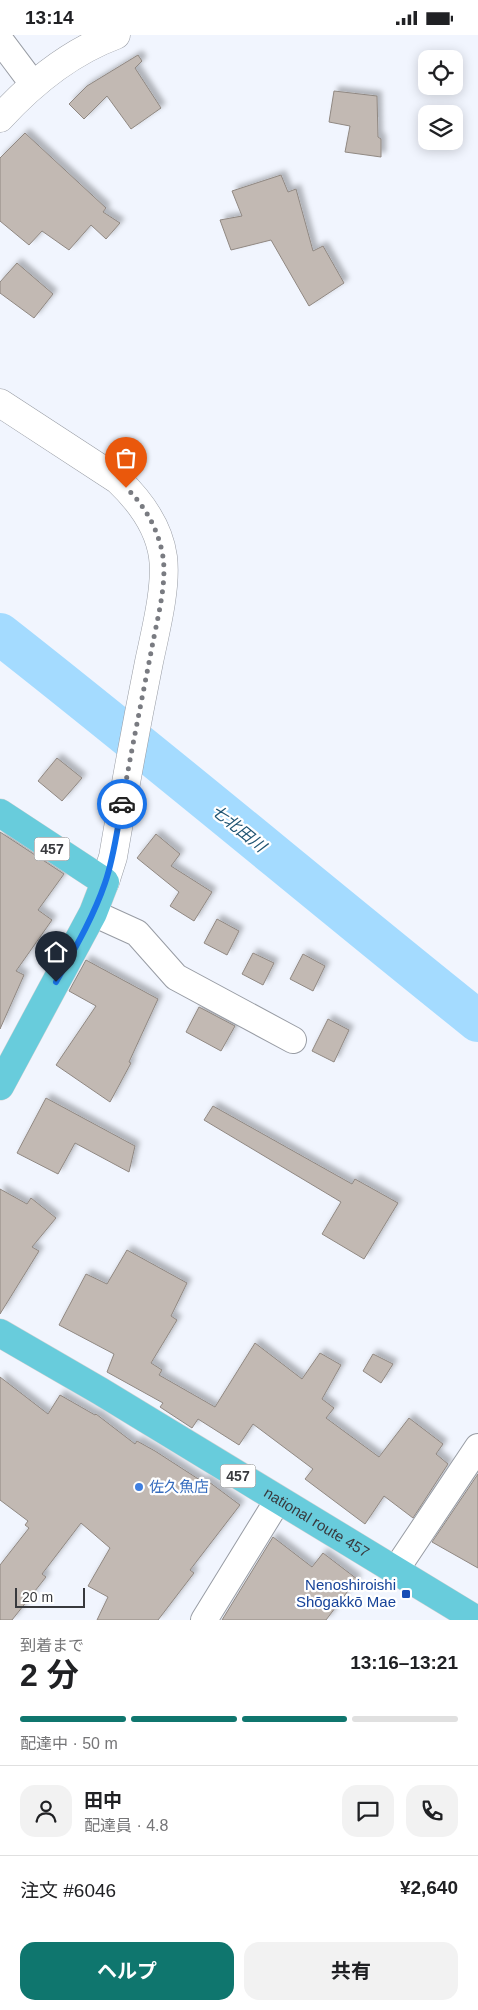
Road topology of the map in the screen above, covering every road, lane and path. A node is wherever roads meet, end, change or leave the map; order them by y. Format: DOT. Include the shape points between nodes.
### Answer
graph roads {
  1 [pos="116,35"];
  2 [pos="0,40"];
  3 [pos="33,84"];
  4 [pos="0,118"];
  5 [pos="0,403"];
  6 [pos="0,813"];
  7 [pos="105,882"];
  8 [pos="93,913"];
  9 [pos="293,1040"];
  10 [pos="0,1086"];
  11 [pos="0,1333"];
  12 [pos="478,1447"];
  13 [pos="278,1500"];
  14 [pos="395,1571"];
  15 [pos="204,1620"];
  16 [pos="477,1620"];
  1 -- 3 [label="street" via="76,53"];
  2 -- 3 [label="street"];
  3 -- 4 [label="street"];
  5 -- 7 [label="street" via="118,480 134,495 148,515 163,558 157,618 113,857"];
  6 -- 7 [label="highway, 457"];
  7 -- 8 [label="highway"];
  8 -- 9 [label="street" via="137,933 176,977"];
  8 -- 10 [label="highway"];
  11 -- 13 [label="highway, national route 457 / 457"];
  12 -- 14 [label="street"];
  13 -- 14 [label="highway, national route 457 / 457"];
  13 -- 15 [label="street"];
  14 -- 16 [label="highway, national route 457 / 457"];
}
